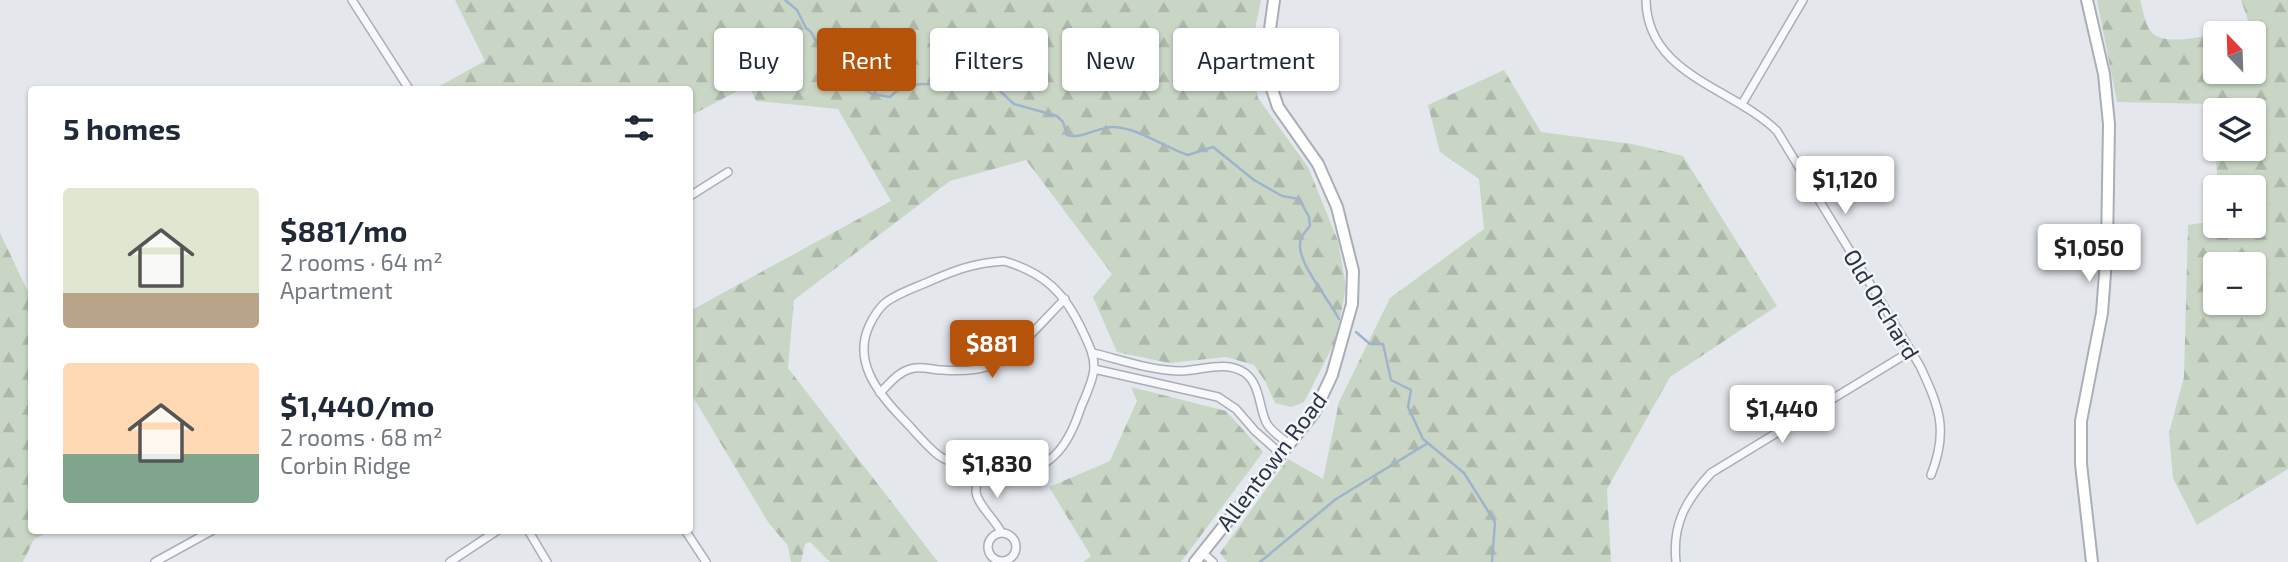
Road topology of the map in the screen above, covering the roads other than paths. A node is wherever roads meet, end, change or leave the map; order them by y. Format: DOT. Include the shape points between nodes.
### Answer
graph roads {
  1 [pos="352,0"];
  2 [pos="1274,0"];
  3 [pos="1646,0"];
  4 [pos="1803,0"];
  5 [pos="2087,0"];
  6 [pos="407,86"];
  7 [pos="1742,104"];
  8 [pos="728,172"];
  9 [pos="693,194"];
  10 [pos="1065,299"];
  11 [pos="1911,351"];
  12 [pos="1093,353"];
  13 [pos="1094,369"];
  14 [pos="880,393"];
  15 [pos="1289,444"];
  16 [pos="1281,454"];
  17 [pos="979,468"];
  18 [pos="1931,475"];
  19 [pos="1000,532"];
  20 [pos="206,534"];
  21 [pos="492,534"];
  22 [pos="530,534"];
  23 [pos="688,534"];
  24 [pos="1202,552"];
  25 [pos="155,562"];
  26 [pos="450,562"];
  27 [pos="547,562"];
  28 [pos="706,562"];
  29 [pos="1195,562"];
  30 [pos="1213,562"];
  31 [pos="1676,562"];
  32 [pos="2092,562"];
  1 -- 6 [label="street"];
  2 -- 15 [label="street, Allentown Road" via="1268,77 1278,107 1326,182 1346,238 1354,286 1347,330 1332,375 1314,413"];
  3 -- 7 [label="street, Old Orchard" via="1650,31 1661,48 1679,67"];
  4 -- 7 [label="street"];
  5 -- 32 [label="street" via="2104,74 2109,124 2102,313 2081,421"];
  7 -- 11 [label="street, Old Orchard" via="1777,131"];
  8 -- 9 [label="street"];
  10 -- 12 [label="street"];
  10 -- 14 [label="street" via="1009,354 988,366 909,369"];
  10 -- 14 [label="street" via="1039,276 1004,261 976,263 915,287 885,303 864,335 865,363"];
  11 -- 18 [label="street, Old Orchard" via="1935,399 1941,423 1940,453"];
  11 -- 31 [label="street" via="1711,473 1691,494 1679,523"];
  12 -- 13 [label="street"];
  12 -- 15 [label="street" via="1169,371 1225,366 1244,372 1252,380 1266,422"];
  13 -- 16 [label="street" via="1218,397"];
  13 -- 17 [label="street" via="1073,432 1051,459 1013,473"];
  14 -- 17 [label="street" via="939,456"];
  15 -- 16 [label="street, Allentown Road"];
  16 -- 24 [label="street, Allentown Road"];
  17 -- 19 [label="street" via="976,493"];
  19 -- 19 [label="street" via="992,536 987,548 995,559 1004,561 1015,552 1016,543"];
  20 -- 25 [label="street"];
  21 -- 26 [label="street"];
  22 -- 27 [label="street"];
  23 -- 28 [label="street"];
  24 -- 29 [label="street, Allentown Road"];
  24 -- 30 [label="street"];
}
